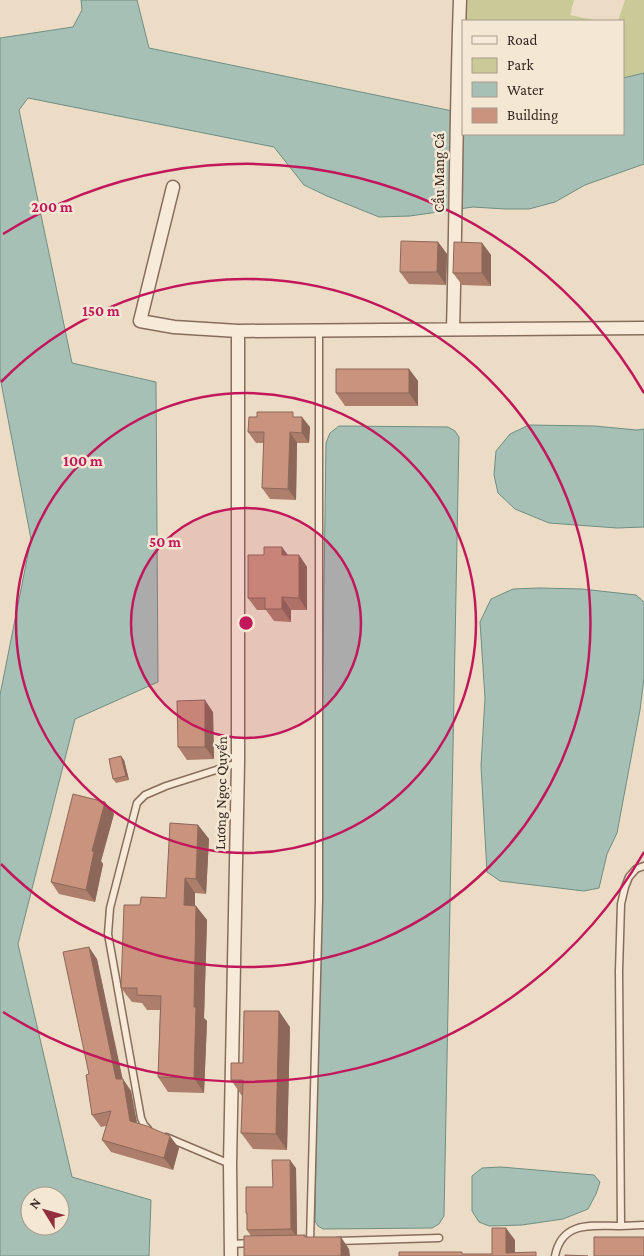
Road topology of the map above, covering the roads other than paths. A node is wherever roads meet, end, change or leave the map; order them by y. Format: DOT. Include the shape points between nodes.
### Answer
graph roads {
  1 [pos="460,0"];
  2 [pos="173,186"];
  3 [pos="644,328"];
  4 [pos="453,329"];
  5 [pos="318,330"];
  6 [pos="238,331"];
  7 [pos="238,763"];
  8 [pos="644,866"];
  9 [pos="230,1164"];
  10 [pos="622,1226"];
  11 [pos="644,1226"];
  12 [pos="439,1238"];
  13 [pos="329,1241"];
  14 [pos="300,1242"];
  15 [pos="310,1242"];
  16 [pos="320,1242"];
  17 [pos="261,1243"];
  18 [pos="231,1250"];
  19 [pos="555,1256"];
  1 -- 4 [label="street, Cầu Mang Cá"];
  2 -- 6 [label="street" via="140,321"];
  3 -- 4 [label="street"];
  4 -- 5 [label="street"];
  5 -- 6 [label="street"];
  5 -- 15 [label="lane" via="319,900"];
  6 -- 7 [label="street, Lương Ngọc Quyến"];
  7 -- 9 [label="street, Lương Ngọc Quyến"];
  7 -- 9 [label="lane" via="166,786 145,795 137,803 110,908 108,934 142,1122 149,1130"];
  8 -- 10 [label="lane" via="629,877 621,904"];
  9 -- 18 [label="street, Lương Ngọc Quyến"];
  10 -- 11 [label="lane"];
  10 -- 19 [label="lane" via="576,1228 562,1238"];
  12 -- 13 [label="lane"];
  14 -- 15 [label="lane"];
  15 -- 16 [label="lane"];
  17 -- 18 [label="lane"];
}
